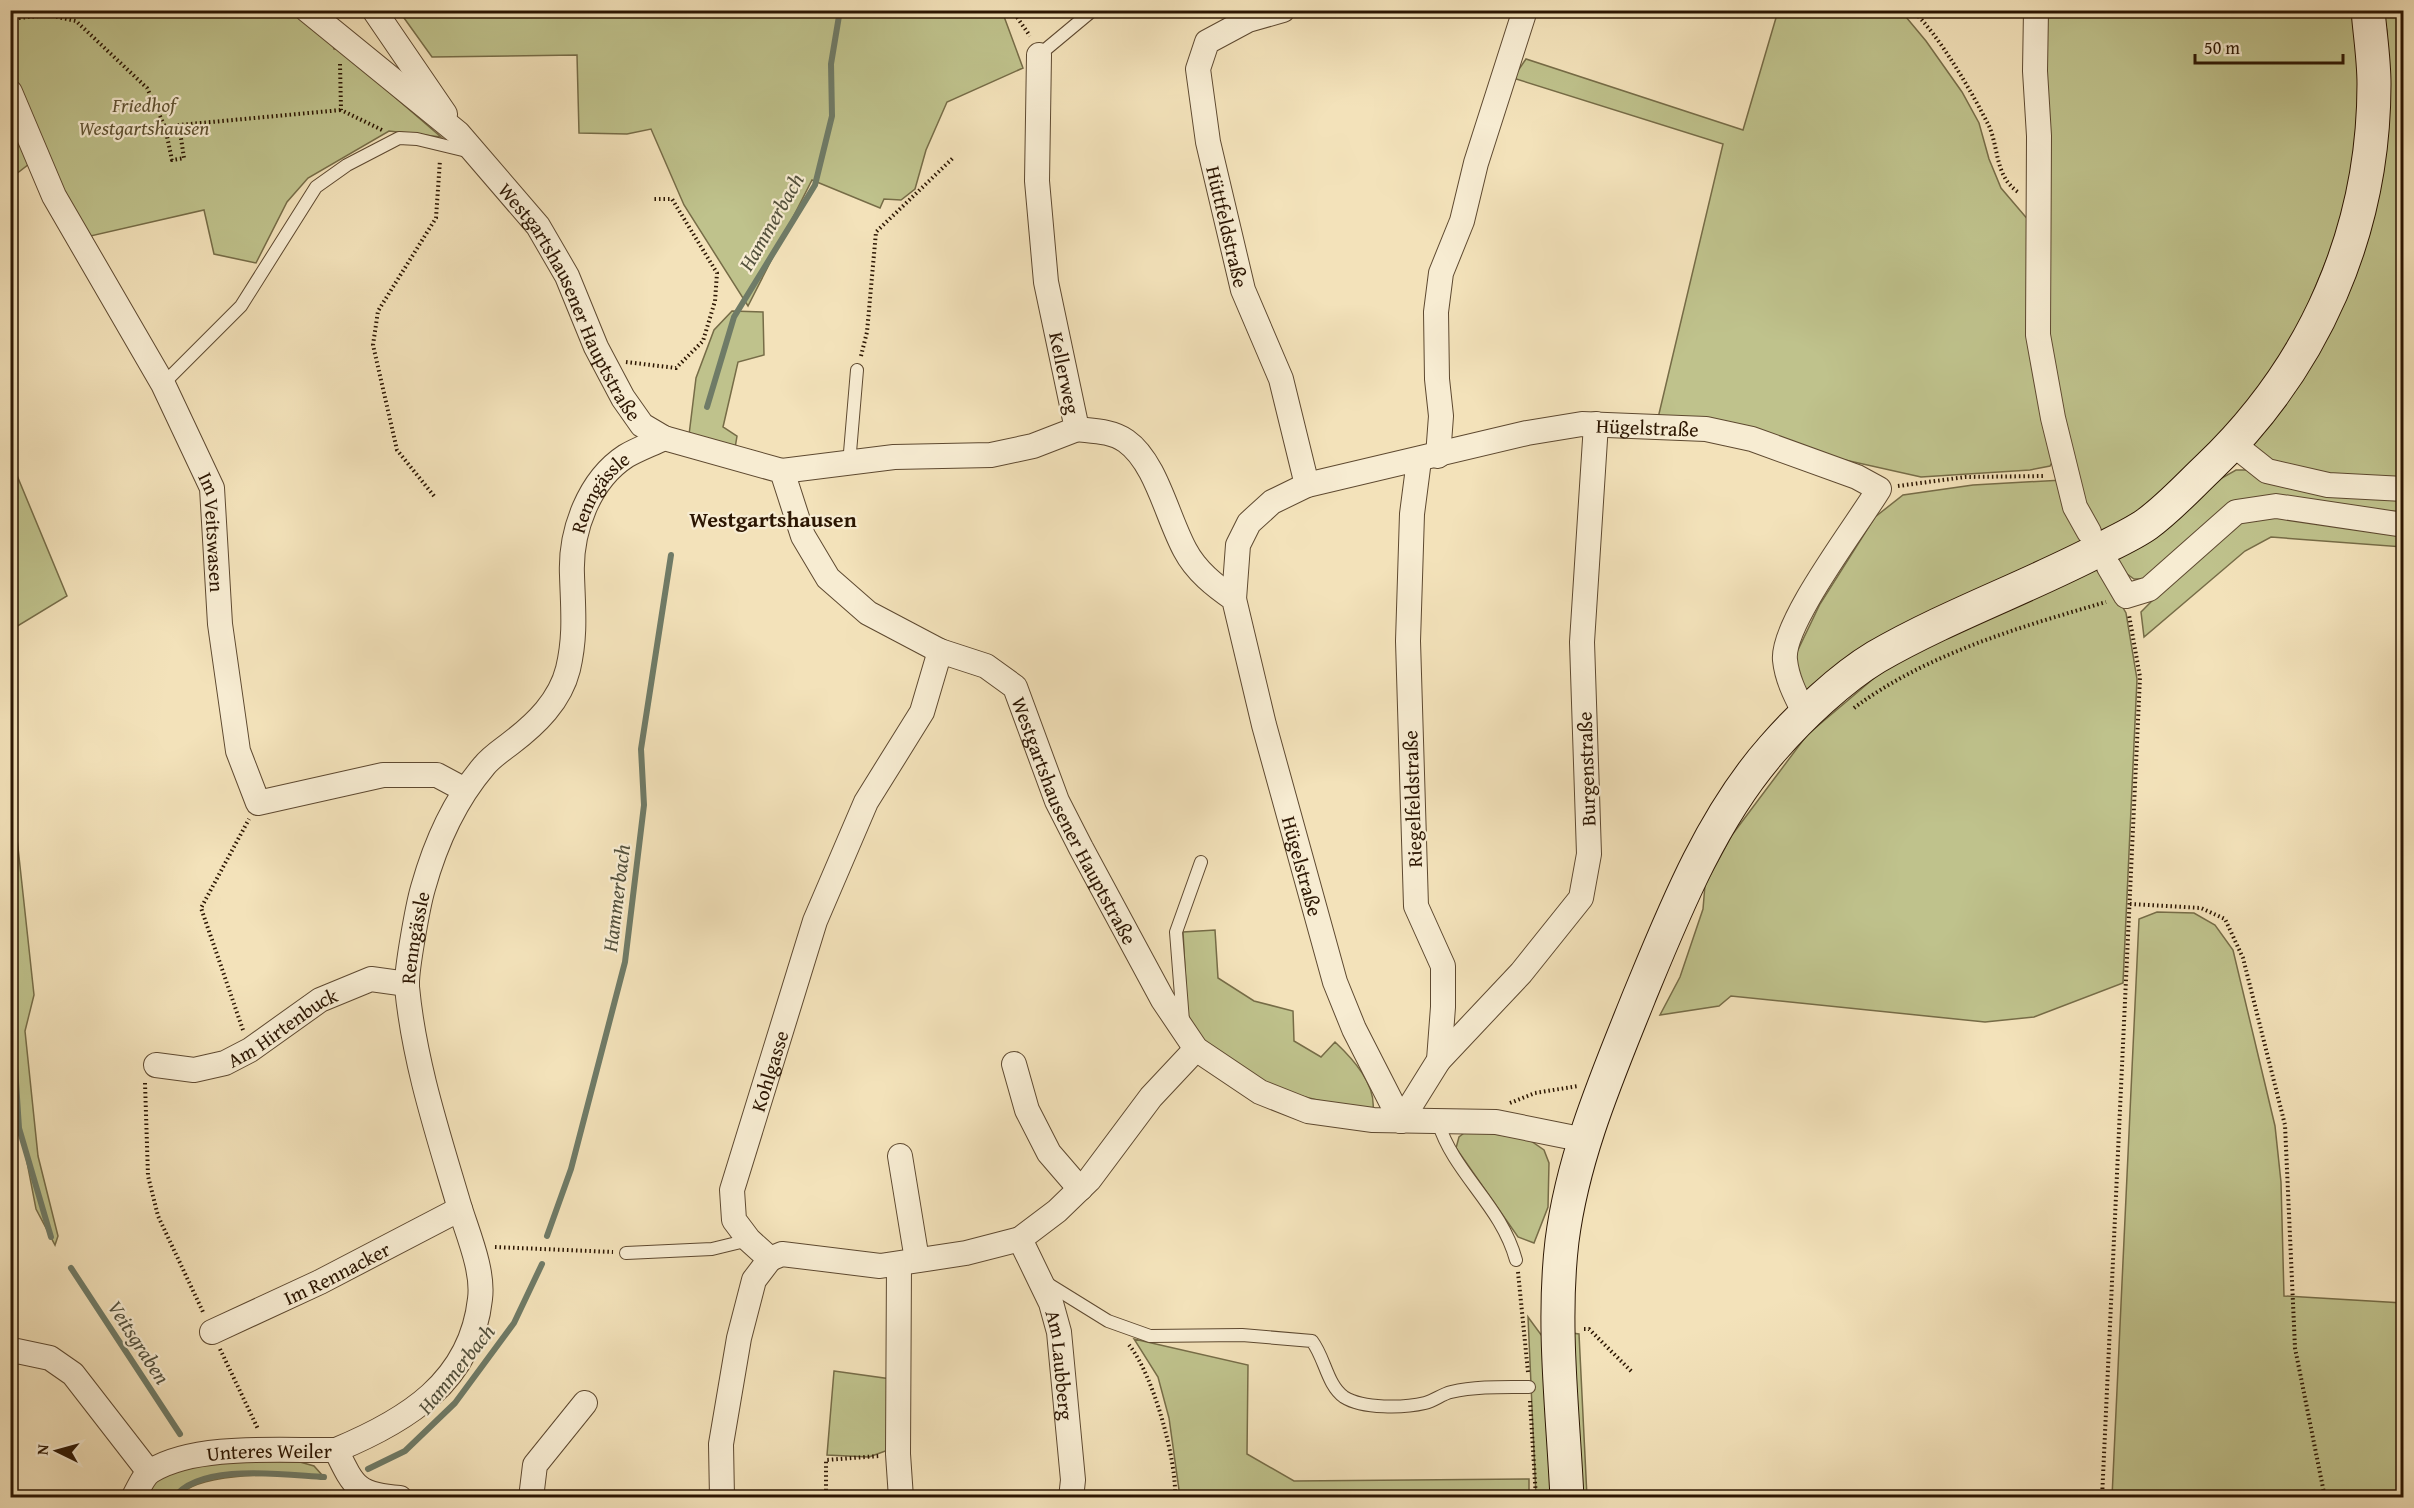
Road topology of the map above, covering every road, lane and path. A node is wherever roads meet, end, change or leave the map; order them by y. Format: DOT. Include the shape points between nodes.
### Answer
graph roads {
  1 [pos="307,10"];
  2 [pos="374,10"];
  3 [pos="1012,10"];
  4 [pos="1093,10"];
  5 [pos="1283,10"];
  6 [pos="1525,10"];
  7 [pos="1912,10"];
  8 [pos="1922,10"];
  9 [pos="2036,10"];
  10 [pos="2368,10"];
  11 [pos="48,13"];
  12 [pos="10,20"];
  13 [pos="1923,20"];
  14 [pos="343,40"];
  15 [pos="1040,56"];
  16 [pos="10,92"];
  17 [pos="341,110"];
  18 [pos="399,138"];
  19 [pos="449,139"];
  20 [pos="954,157"];
  21 [pos="653,199"];
  22 [pos="2039,206"];
  23 [pos="602,358"];
  24 [pos="857,370"];
  25 [pos="163,384"];
  26 [pos="1596,424"];
  27 [pos="1077,429"];
  28 [pos="664,438"];
  29 [pos="2233,444"];
  30 [pos="1428,458"];
  31 [pos="849,464"];
  32 [pos="782,471"];
  33 [pos="2067,476"];
  34 [pos="1307,485"];
  35 [pos="1879,489"];
  36 [pos="2403,489"];
  37 [pos="434,496"];
  38 [pos="2403,525"];
  39 [pos="2089,532"];
  40 [pos="2109,567"];
  41 [pos="2126,596"];
  42 [pos="1234,599"];
  43 [pos="940,651"];
  44 [pos="1851,711"];
  45 [pos="1806,716"];
  46 [pos="465,790"];
  47 [pos="258,803"];
  48 [pos="1201,862"];
  49 [pos="2130,904"];
  50 [pos="407,984"];
  51 [pos="1190,1040"];
  52 [pos="250,1050"];
  53 [pos="1439,1060"];
  54 [pos="1014,1064"];
  55 [pos="156,1065"];
  56 [pos="1599,1092"];
  57 [pos="1401,1121"];
  58 [pos="1438,1122"];
  59 [pos="1496,1122"];
  60 [pos="1585,1140"];
  61 [pos="900,1156"];
  62 [pos="1080,1189"];
  63 [pos="460,1209"];
  64 [pos="1020,1239"];
  65 [pos="749,1240"];
  66 [pos="473,1248"];
  67 [pos="626,1253"];
  68 [pos="770,1259"];
  69 [pos="1516,1260"];
  70 [pos="908,1262"];
  71 [pos="1039,1278"];
  72 [pos="1108,1321"];
  73 [pos="1559,1325"];
  74 [pos="212,1332"];
  75 [pos="10,1354"];
  76 [pos="1632,1372"];
  77 [pos="1529,1387"];
  78 [pos="585,1403"];
  79 [pos="336,1450"];
  80 [pos="268,1452"];
  81 [pos="898,1454"];
  82 [pos="149,1472"];
  83 [pos="133,1497"];
  84 [pos="400,1497"];
  85 [pos="531,1497"];
  86 [pos="722,1497"];
  87 [pos="816,1497"];
  88 [pos="902,1497"];
  89 [pos="1071,1497"];
  90 [pos="1175,1497"];
  91 [pos="1567,1497"];
  92 [pos="2102,1497"];
  93 [pos="2325,1497"];
  1 -- 14 [label="street, Westgartshausener Hauptstraße"];
  2 -- 19 [label="street"];
  3 -- 15 [label="path" via="1035,41"];
  4 -- 15 [label="lane"];
  5 -- 34 [label="street, Hüttfeldstraße" via="1248,20 1207,42 1198,69 1208,142 1243,290 1281,379"];
  6 -- 30 [label="street" via="1476,163 1462,221 1441,273 1436,312 1441,416"];
  7 -- 13 [label="path"];
  8 -- 13 [label="path"];
  9 -- 22 [label="street"];
  10 -- 29 [label="main road" via="2374,80 2372,136 2345,256 2303,353"];
  11 -- 12 [label="path"];
  11 -- 17 [label="path" via="76,21 147,88 165,127 172,160 184,158 179,125"];
  13 -- 22 [label="path" via="1990,128 2008,185"];
  14 -- 17 [label="path" via="338,76"];
  14 -- 19 [label="street, Westgartshausener Hauptstraße"];
  15 -- 27 [label="street, Kellerweg" via="1037,181 1046,282"];
  16 -- 25 [label="street, Im Veitswasen" via="54,196"];
  17 -- 18 [label="path"];
  18 -- 19 [label="lane"];
  18 -- 25 [label="lane" via="347,165 316,187 242,306"];
  19 -- 23 [label="street, Westgartshausener Hauptstraße" via="478,154 538,226 567,276"];
  19 -- 37 [label="path" via="436,218 378,311 373,345 397,450"];
  20 -- 24 [label="path" via="876,232 867,332"];
  21 -- 23 [label="path" via="672,199 717,273 715,301 703,341 676,368"];
  22 -- 33 [label="street" via="2038,335"];
  23 -- 28 [label="street, Westgartshausener Hauptstraße" via="622,398 642,424"];
  24 -- 31 [label="lane"];
  25 -- 47 [label="street, Im Veitswasen" via="212,488 220,624 237,751"];
  26 -- 30 [label="street, Hügelstraße" via="1527,434"];
  26 -- 35 [label="street, Hügelstraße" via="1706,429 1752,439 1857,477"];
  26 -- 53 [label="street, Burgenstraße" via="1582,642 1589,854 1581,898 1521,973"];
  27 -- 31 [label="street, Kellerweg" via="1033,446 991,455 894,457"];
  27 -- 42 [label="street" via="1105,432 1125,440 1144,457 1186,552 1210,582"];
  28 -- 32 [label="street, Westgartshausener Hauptstraße"];
  28 -- 46 [label="street, Renngässle" via="627,456 600,478 577,526 572,571 575,624 567,672 551,708 486,763"];
  29 -- 36 [label="street" via="2267,471 2328,485"];
  29 -- 45 [label="main road" via="2149,523 1873,659"];
  30 -- 34 [label="street, Hügelstraße"];
  30 -- 53 [label="street, Riegelfeldstraße" via="1412,514 1408,641 1416,906 1443,966"];
  31 -- 32 [label="street, Kellerweg"];
  32 -- 43 [label="street, Westgartshausener Hauptstraße" via="803,536 828,578 868,613"];
  33 -- 35 [label="path" via="1965,477"];
  33 -- 39 [label="street" via="2075,507"];
  34 -- 42 [label="street, Hügelstraße" via="1272,501 1249,523 1238,545"];
  35 -- 45 [label="street" via="1819,581 1790,634 1785,659 1791,687"];
  38 -- 41 [label="street" via="2276,506 2236,512 2149,589"];
  40 -- 41 [label="street"];
  41 -- 44 [label="path" via="1959,651 1870,696"];
  41 -- 49 [label="path" via="2140,677"];
  42 -- 57 [label="street, Hügelstraße" via="1264,725 1335,982"];
  43 -- 51 [label="street, Westgartshausener Hauptstraße" via="986,666 1015,687 1057,801 1163,1000"];
  43 -- 65 [label="street, Kohlgasse" via="922,712 866,802 815,921 790,995 732,1190 734,1220"];
  45 -- 56 [label="main road" via="1773,748 1740,792 1703,854"];
  46 -- 47 [label="street" via="437,775 383,775"];
  46 -- 50 [label="street, Renngässle" via="423,888"];
  47 -- 52 [label="path" via="201,908"];
  48 -- 51 [label="lane" via="1176,932"];
  49 -- 92 [label="path"];
  49 -- 93 [label="path" via="2201,908 2225,919 2243,958 2285,1125 2295,1348"];
  50 -- 52 [label="street, Am Hirtenbuck" via="371,979 320,1000"];
  50 -- 63 [label="street, Renngässle" via="426,1096"];
  51 -- 57 [label="street, Westgartshausener Hauptstraße" via="1260,1092 1308,1111"];
  51 -- 62 [label="street"];
  52 -- 55 [label="street, Am Hirtenbuck" via="225,1063 194,1070"];
  53 -- 57 [label="street, Riegelfeldstraße"];
  54 -- 62 [label="street" via="1027,1110 1049,1153"];
  55 -- 74 [label="path" via="144,1085 148,1176 158,1216"];
  56 -- 59 [label="path" via="1577,1085 1535,1093 1511,1101"];
  56 -- 60 [label="main road"];
  57 -- 58 [label="street, Westgartshausener Hauptstraße"];
  58 -- 59 [label="street, Westgartshausener Hauptstraße"];
  58 -- 69 [label="lane" via="1446,1145 1510,1238"];
  59 -- 60 [label="street, Westgartshausener Hauptstraße"];
  60 -- 73 [label="main road" via="1563,1233"];
  61 -- 70 [label="street"];
  62 -- 64 [label="street"];
  63 -- 66 [label="street, Renngässle"];
  63 -- 74 [label="street, Im Rennacker" via="320,1282"];
  64 -- 70 [label="street"];
  64 -- 71 [label="street, Am Laubberg"];
  65 -- 67 [label="lane" via="712,1249"];
  65 -- 68 [label="street, Kohlgasse"];
  66 -- 67 [label="path"];
  66 -- 79 [label="street, Renngässle" via="481,1297 471,1338 451,1374 418,1408 381,1431"];
  68 -- 70 [label="street" via="782,1254 880,1266"];
  68 -- 86 [label="street" via="754,1280 739,1338 721,1444"];
  70 -- 81 [label="street"];
  71 -- 72 [label="lane"];
  71 -- 89 [label="street, Am Laubberg" via="1059,1332 1073,1480"];
  72 -- 77 [label="lane" via="1150,1336 1242,1335 1312,1341 1335,1387 1364,1407 1426,1403 1449,1392 1484,1387"];
  72 -- 90 [label="path" via="1134,1352 1152,1388 1168,1444"];
  73 -- 76 [label="path" via="1589,1329"];
  73 -- 91 [label="main road"];
  74 -- 80 [label="path"];
  75 -- 82 [label="street" via="17,1351 50,1358 74,1374"];
  78 -- 85 [label="street" via="535,1465"];
  79 -- 80 [label="street, Unteres Weiler"];
  79 -- 84 [label="street, Unteres Weiler" via="352,1484 376,1496"];
  80 -- 82 [label="street, Unteres Weiler" via="183,1457"];
  81 -- 87 [label="path" via="826,1460 826,1492"];
  81 -- 88 [label="street"];
  82 -- 83 [label="street"];
}
